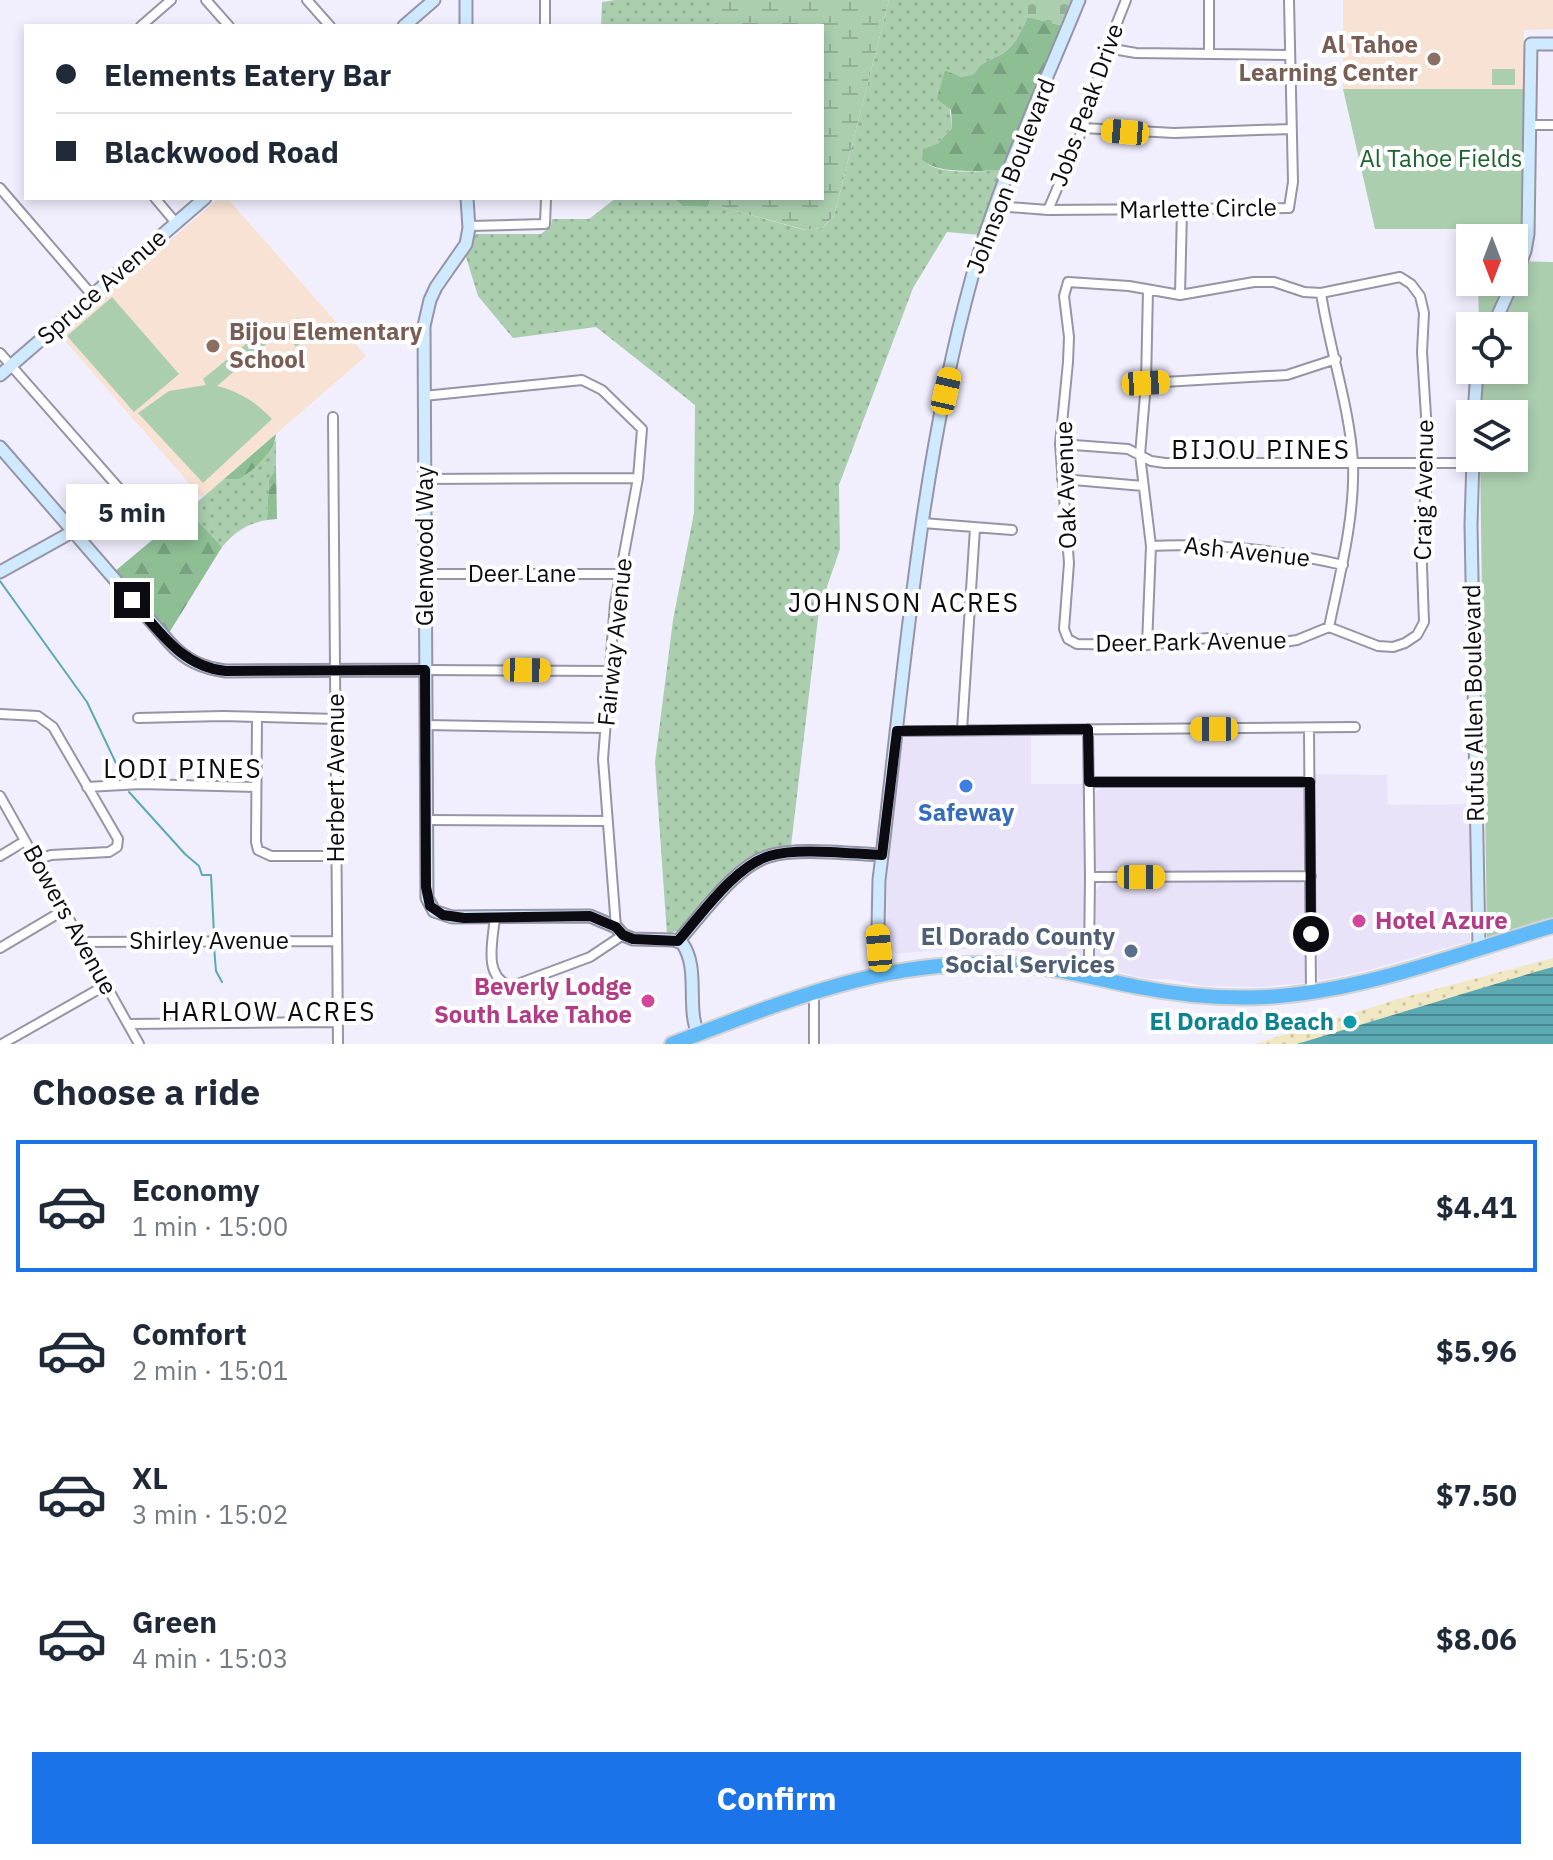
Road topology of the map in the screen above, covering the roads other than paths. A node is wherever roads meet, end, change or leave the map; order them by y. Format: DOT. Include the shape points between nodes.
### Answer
graph roads {
  1 [pos="171,0"];
  2 [pos="206,0"];
  3 [pos="307,0"];
  4 [pos="434,0"];
  5 [pos="466,0"];
  6 [pos="545,0"];
  7 [pos="1079,0"];
  8 [pos="1126,0"];
  9 [pos="1209,0"];
  10 [pos="1289,0"];
  11 [pos="143,24"];
  12 [pos="227,24"];
  13 [pos="328,24"];
  14 [pos="406,24"];
  15 [pos="466,24"];
  16 [pos="545,24"];
  17 [pos="1553,44"];
  18 [pos="1107,48"];
  19 [pos="1209,53"];
  20 [pos="1289,55"];
  21 [pos="1531,125"];
  22 [pos="1553,125"];
  23 [pos="1083,128"];
  24 [pos="1290,129"];
  25 [pos="0,188"];
  26 [pos="157,200"];
  27 [pos="203,200"];
  28 [pos="467,200"];
  29 [pos="546,200"];
  30 [pos="997,206"];
  31 [pos="1048,210"];
  32 [pos="1182,210"];
  33 [pos="176,223"];
  34 [pos="469,226"];
  35 [pos="1528,234"];
  36 [pos="1148,290"];
  37 [pos="1321,293"];
  38 [pos="92,295"];
  39 [pos="1180,295"];
  40 [pos="0,353"];
  41 [pos="1336,359"];
  42 [pos="11,366"];
  43 [pos="0,375"];
  44 [pos="1146,383"];
  45 [pos="424,396"];
  46 [pos="333,417"];
  47 [pos="1060,444"];
  48 [pos="0,447"];
  49 [pos="1140,455"];
  50 [pos="1456,462"];
  51 [pos="1353,463"];
  52 [pos="1429,464"];
  53 [pos="1473,472"];
  54 [pos="638,478"];
  55 [pos="424,479"];
  56 [pos="1062,479"];
  57 [pos="1143,486"];
  58 [pos="923,523"];
  59 [pos="153,527"];
  60 [pos="975,528"];
  61 [pos="1012,530"];
  62 [pos="72,532"];
  63 [pos="1151,546"];
  64 [pos="1343,565"];
  65 [pos="0,572"];
  66 [pos="425,574"];
  67 [pos="620,574"];
  68 [pos="1329,627"];
  69 [pos="1068,639"];
  70 [pos="1147,645"];
  71 [pos="425,670"];
  72 [pos="336,671"];
  73 [pos="610,671"];
  74 [pos="0,714"];
  75 [pos="138,718"];
  76 [pos="257,719"];
  77 [pos="336,719"];
  78 [pos="425,725"];
  79 [pos="1355,727"];
  80 [pos="605,728"];
  81 [pos="1309,728"];
  82 [pos="1088,729"];
  83 [pos="962,730"];
  84 [pos="897,731"];
  85 [pos="1089,782"];
  86 [pos="1310,782"];
  87 [pos="87,787"];
  88 [pos="256,787"];
  89 [pos="0,796"];
  90 [pos="426,820"];
  91 [pos="608,821"];
  92 [pos="25,841"];
  93 [pos="882,855"];
  94 [pos="0,856"];
  95 [pos="336,856"];
  96 [pos="36,860"];
  97 [pos="1311,876"];
  98 [pos="1090,877"];
  99 [pos="64,910"];
  100 [pos="495,917"];
  101 [pos="1553,926"];
  102 [pos="620,931"];
  103 [pos="336,941"];
  104 [pos="678,941"];
  105 [pos="82,942"];
  106 [pos="1479,947"];
  107 [pos="0,948"];
  108 [pos="882,973"];
  109 [pos="1087,976"];
  110 [pos="106,985"];
  111 [pos="814,991"];
  112 [pos="1311,992"];
  113 [pos="338,1022"];
  114 [pos="128,1024"];
  115 [pos="698,1034"];
  116 [pos="2,1044"];
  117 [pos="139,1044"];
  118 [pos="338,1044"];
  119 [pos="672,1044"];
  120 [pos="814,1044"];
  1 -- 11 [label="street"];
  2 -- 12 [label="street"];
  3 -- 13 [label="street"];
  4 -- 14 [label="street"];
  5 -- 15 [label="street"];
  6 -- 16 [label="street"];
  7 -- 30 [label="street, Johnson Boulevard"];
  8 -- 18 [label="street, Jobs Peak Drive"];
  9 -- 19 [label="street"];
  10 -- 20 [label="street, Marlette Circle"];
  17 -- 21 [label="street" via="1531,44"];
  18 -- 19 [label="street"];
  18 -- 23 [label="street, Jobs Peak Drive"];
  19 -- 20 [label="street"];
  20 -- 24 [label="street, Marlette Circle"];
  21 -- 22 [label="street"];
  21 -- 35 [label="street"];
  23 -- 24 [label="street" via="1174,133"];
  23 -- 31 [label="street, Jobs Peak Drive"];
  24 -- 32 [label="street, Marlette Circle" via="1289,208"];
  25 -- 38 [label="street"];
  26 -- 33 [label="street"];
  27 -- 33 [label="street, Spruce Avenue"];
  28 -- 34 [label="street, Glenwood Way"];
  29 -- 34 [label="street" via="545,224"];
  30 -- 31 [label="street, Marlette Circle"];
  30 -- 58 [label="street, Johnson Boulevard" via="972,279"];
  31 -- 32 [label="street, Marlette Circle"];
  32 -- 39 [label="street"];
  33 -- 38 [label="street, Spruce Avenue"];
  34 -- 45 [label="street, Glenwood Way" via="466,244 436,287 427,312"];
  36 -- 39 [label="street"];
  36 -- 44 [label="street"];
  36 -- 47 [label="street, Oak Avenue" via="1068,282"];
  37 -- 39 [label="street" via="1254,282"];
  37 -- 41 [label="street"];
  37 -- 52 [label="street, Craig Avenue" via="1400,277 1420,296"];
  38 -- 42 [label="street, Spruce Avenue"];
  40 -- 42 [label="street"];
  41 -- 44 [label="street" via="1276,376"];
  41 -- 51 [label="street"];
  42 -- 43 [label="street, Spruce Avenue"];
  42 -- 59 [label="street"];
  44 -- 49 [label="street"];
  45 -- 54 [label="street, Fairway Avenue" via="567,380 590,383 642,429"];
  45 -- 55 [label="street, Glenwood Way"];
  46 -- 72 [label="street, Herbert Avenue"];
  47 -- 49 [label="street" via="1128,449"];
  47 -- 56 [label="street, Oak Avenue"];
  48 -- 62 [label="street"];
  49 -- 51 [label="street" via="1165,463"];
  49 -- 57 [label="street"];
  50 -- 52 [label="street"];
  51 -- 52 [label="street"];
  51 -- 64 [label="street"];
  52 -- 68 [label="street, Craig Avenue" via="1421,539 1424,622 1417,635 1393,647 1378,646"];
  53 -- 106 [label="street, Rufus Allen Boulevard"];
  54 -- 55 [label="street"];
  54 -- 67 [label="street, Fairway Avenue"];
  55 -- 66 [label="street, Glenwood Way"];
  56 -- 57 [label="street"];
  56 -- 69 [label="street, Oak Avenue"];
  57 -- 63 [label="street"];
  58 -- 60 [label="street"];
  58 -- 84 [label="street, Johnson Boulevard"];
  60 -- 61 [label="street"];
  60 -- 83 [label="street"];
  62 -- 65 [label="street"];
  62 -- 72 [label="street" via="179,653 196,664 226,671"];
  63 -- 64 [label="street, Ash Avenue" via="1252,548"];
  63 -- 70 [label="street"];
  64 -- 68 [label="street"];
  66 -- 67 [label="street, Deer Lane"];
  66 -- 71 [label="street, Glenwood Way"];
  67 -- 73 [label="street, Fairway Avenue"];
  68 -- 70 [label="street, Deer Park Avenue" via="1277,643 1208,638"];
  69 -- 70 [label="street, Deer Park Avenue" via="1077,644"];
  71 -- 72 [label="street"];
  71 -- 73 [label="street"];
  71 -- 78 [label="street, Glenwood Way"];
  72 -- 77 [label="street, Herbert Avenue"];
  73 -- 80 [label="street, Fairway Avenue"];
  74 -- 87 [label="street" via="33,715 49,723"];
  75 -- 76 [label="street"];
  76 -- 77 [label="street"];
  76 -- 88 [label="street"];
  77 -- 95 [label="street, Herbert Avenue"];
  78 -- 80 [label="street"];
  78 -- 90 [label="street, Glenwood Way"];
  79 -- 81 [label="street"];
  80 -- 91 [label="street, Fairway Avenue"];
  81 -- 82 [label="street"];
  81 -- 86 [label="street"];
  82 -- 83 [label="street"];
  82 -- 85 [label="street"];
  83 -- 84 [label="street"];
  84 -- 93 [label="street, Johnson Boulevard"];
  85 -- 86 [label="street"];
  85 -- 98 [label="street"];
  86 -- 97 [label="street"];
  87 -- 88 [label="street"];
  87 -- 96 [label="street" via="116,834 117,847"];
  88 -- 95 [label="street" via="256,842 262,854"];
  89 -- 92 [label="street, Bowers Avenue"];
  90 -- 91 [label="street"];
  90 -- 100 [label="street, Glenwood Way" via="430,906 452,917"];
  91 -- 102 [label="street, Fairway Avenue"];
  92 -- 94 [label="street"];
  92 -- 96 [label="street, Bowers Avenue"];
  93 -- 104 [label="street" via="784,853 761,859 733,880"];
  93 -- 108 [label="street, Johnson Boulevard" via="877,915"];
  95 -- 103 [label="street, Herbert Avenue"];
  96 -- 99 [label="street, Bowers Avenue"];
  97 -- 98 [label="street"];
  97 -- 112 [label="street"];
  98 -- 109 [label="street"];
  99 -- 105 [label="street, Bowers Avenue"];
  99 -- 107 [label="street"];
  100 -- 102 [label="street, Glenwood Way" via="590,916"];
  100 -- 102 [label="street" via="495,977 512,986 590,957"];
  101 -- 106 [label="highway"];
  102 -- 104 [label="street" via="633,939"];
  103 -- 105 [label="street, Shirley Avenue"];
  103 -- 113 [label="street, Herbert Avenue"];
  104 -- 115 [label="street" via="690,963 692,1018"];
  105 -- 110 [label="street, Bowers Avenue"];
  106 -- 112 [label="highway"];
  108 -- 109 [label="highway" via="985,964"];
  108 -- 111 [label="highway"];
  109 -- 112 [label="highway" via="1208,996"];
  110 -- 114 [label="street, Bowers Avenue"];
  110 -- 116 [label="street"];
  111 -- 115 [label="highway"];
  111 -- 120 [label="street"];
  113 -- 114 [label="street"];
  113 -- 118 [label="street, Herbert Avenue"];
  114 -- 117 [label="street, Bowers Avenue"];
  115 -- 119 [label="highway"];
}
